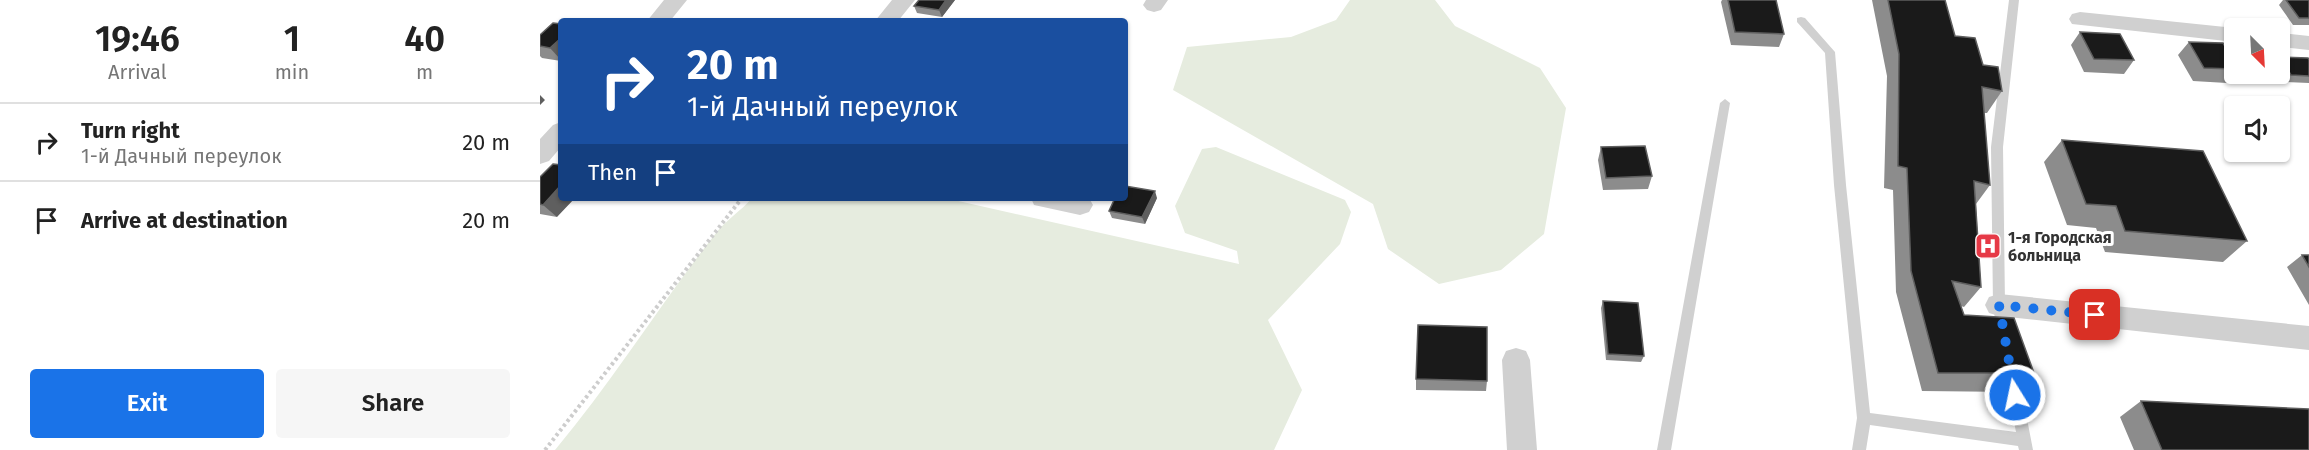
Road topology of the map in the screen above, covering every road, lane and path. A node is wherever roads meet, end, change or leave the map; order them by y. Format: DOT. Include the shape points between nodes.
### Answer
graph roads {
  1 [pos="676,0"];
  2 [pos="904,0"];
  3 [pos="2014,0"];
  4 [pos="661,18"];
  5 [pos="889,18"];
  6 [pos="2080,19"];
  7 [pos="1801,20"];
  8 [pos="2224,34"];
  9 [pos="2290,41"];
  10 [pos="2309,43"];
  11 [pos="1725,103"];
  12 [pos="558,134"];
  13 [pos="540,155"];
  14 [pos="740,201"];
  15 [pos="1059,201"];
  16 [pos="1080,205"];
  17 [pos="1999,305"];
  18 [pos="2309,338"];
  19 [pos="1516,360"];
  20 [pos="1864,418"];
  21 [pos="2025,445"];
  22 [pos="545,450"];
  23 [pos="1522,450"];
  24 [pos="1664,450"];
  25 [pos="1859,450"];
  1 -- 4 [label="street"];
  2 -- 5 [label="street"];
  3 -- 17 [label="lane" via="1996,147"];
  6 -- 8 [label="street"];
  7 -- 20 [label="lane" via="1830,52"];
  9 -- 10 [label="street"];
  11 -- 24 [label="lane"];
  12 -- 13 [label="street"];
  14 -- 22 [label="path"];
  15 -- 16 [label="street"];
  17 -- 18 [label="street"];
  17 -- 21 [label="lane"];
  19 -- 23 [label="street"];
  20 -- 21 [label="lane"];
  20 -- 25 [label="lane"];
}
